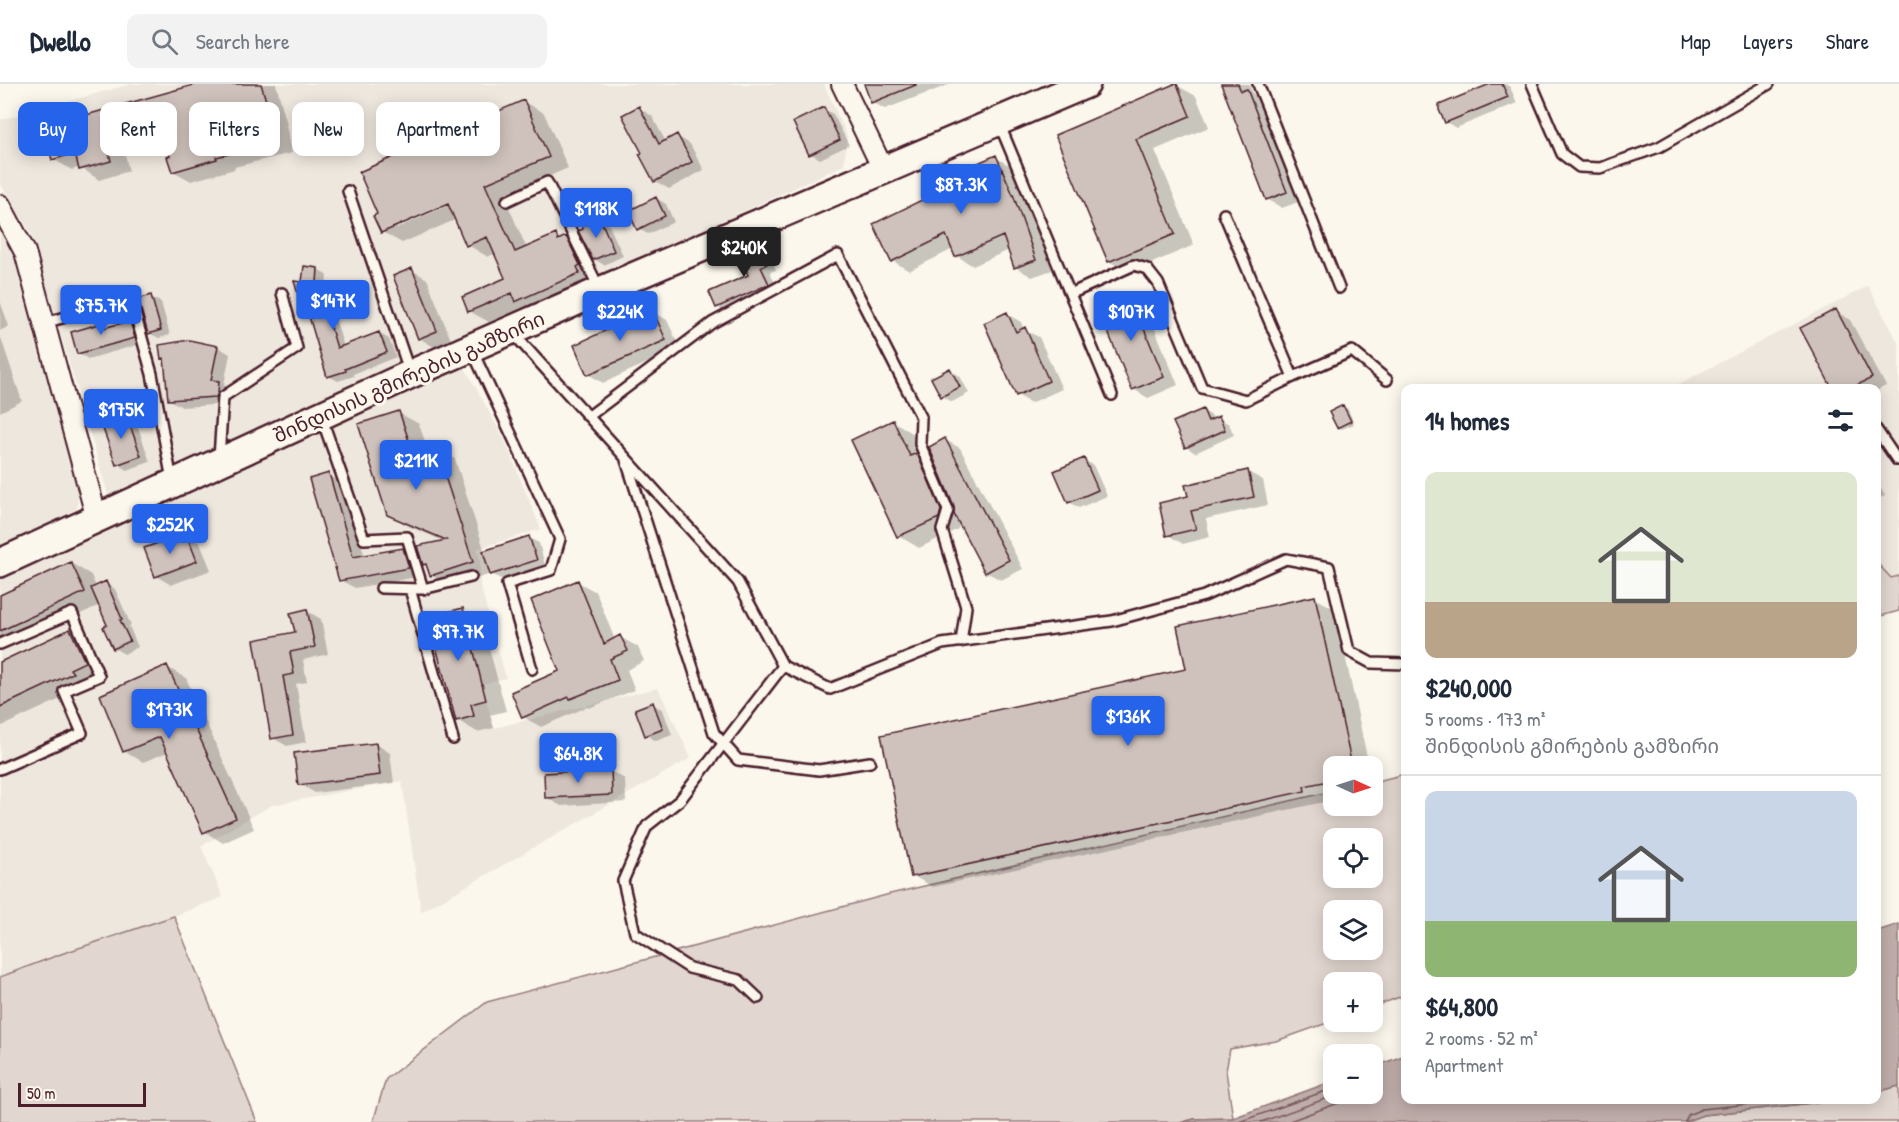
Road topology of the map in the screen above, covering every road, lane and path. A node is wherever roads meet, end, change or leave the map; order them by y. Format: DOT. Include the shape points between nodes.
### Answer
graph roads {
  1 [pos="842,84"];
  2 [pos="1086,84"];
  3 [pos="1258,84"];
  4 [pos="1532,84"];
  5 [pos="1769,84"];
  6 [pos="998,121"];
  7 [pos="883,169"];
  8 [pos="348,191"];
  9 [pos="507,201"];
  10 [pos="0,205"];
  11 [pos="1224,214"];
  12 [pos="1339,288"];
  13 [pos="600,291"];
  14 [pos="282,293"];
  15 [pos="1070,294"];
  16 [pos="44,323"];
  17 [pos="510,330"];
  18 [pos="471,348"];
  19 [pos="411,374"];
  20 [pos="1293,377"];
  21 [pos="1387,380"];
  22 [pos="1112,395"];
  23 [pos="589,416"];
  24 [pos="321,417"];
  25 [pos="1881,436"];
  26 [pos="625,455"];
  27 [pos="1899,460"];
  28 [pos="218,464"];
  29 [pos="172,484"];
  30 [pos="97,519"];
  31 [pos="0,563"];
  32 [pos="471,578"];
  33 [pos="381,588"];
  34 [pos="410,589"];
  35 [pos="423,589"];
  36 [pos="962,642"];
  37 [pos="0,644"];
  38 [pos="1401,664"];
  39 [pos="783,666"];
  40 [pos="532,669"];
  41 [pos="453,739"];
  42 [pos="724,744"];
  43 [pos="870,762"];
  44 [pos="0,769"];
  45 [pos="758,998"];
  1 -- 7 [label="street"];
  2 -- 6 [label="main road, შინდისის გმირების გამზირი"];
  3 -- 12 [label="lane"];
  4 -- 5 [label="lane" via="1562,154 1579,167 1600,168 1659,147"];
  6 -- 7 [label="main road, შინდისის გმირების გამზირი"];
  6 -- 15 [label="lane"];
  7 -- 13 [label="main road, შინდისის გმირების გამზირი"];
  8 -- 19 [label="lane"];
  9 -- 13 [label="lane" via="547,182"];
  10 -- 16 [label="street" via="25,252"];
  11 -- 20 [label="lane"];
  13 -- 17 [label="main road, შინდისის გმირების გამზირი"];
  14 -- 28 [label="lane" via="297,348 224,397"];
  15 -- 20 [label="lane" via="1134,265 1148,269 1158,283 1202,388 1246,400"];
  15 -- 22 [label="lane"];
  16 -- 29 [label="lane" via="131,298 152,374"];
  16 -- 30 [label="street"];
  17 -- 18 [label="main road, შინდისის გმირების გამზირი"];
  17 -- 23 [label="lane"];
  18 -- 19 [label="main road, შინდისის გმირების გამზირი"];
  18 -- 40 [label="lane" via="560,539 550,570 507,584"];
  19 -- 24 [label="main road, შინდისის გმირების გამზირი"];
  20 -- 21 [label="lane" via="1352,351"];
  23 -- 26 [label="lane"];
  23 -- 36 [label="lane" via="712,323 838,255 921,417 920,444 948,510 942,530 966,607"];
  24 -- 28 [label="main road, შინდისის გმირების გამზირი"];
  24 -- 35 [label="lane" via="364,539 407,537"];
  25 -- 27 [label="lane"];
  26 -- 39 [label="lane" via="738,582"];
  26 -- 42 [label="lane" via="714,733"];
  28 -- 29 [label="main road, შინდისის გმირების გამზირი"];
  29 -- 30 [label="main road, შინდისის გმირების გამზირი"];
  30 -- 31 [label="main road, შინდისის გმირების გამზირი"];
  32 -- 35 [label="lane"];
  33 -- 34 [label="lane"];
  34 -- 35 [label="lane"];
  34 -- 41 [label="lane"];
  36 -- 38 [label="lane" via="1112,621 1203,596 1286,559 1329,567 1349,651 1371,663"];
  36 -- 39 [label="lane" via="942,644 830,689"];
  37 -- 44 [label="lane" via="72,613 99,676 64,691 82,733"];
  39 -- 42 [label="lane"];
  42 -- 43 [label="lane" via="738,760 807,769"];
  42 -- 45 [label="lane" via="680,800 647,826 623,881 635,933 689,968 739,980"];
}
